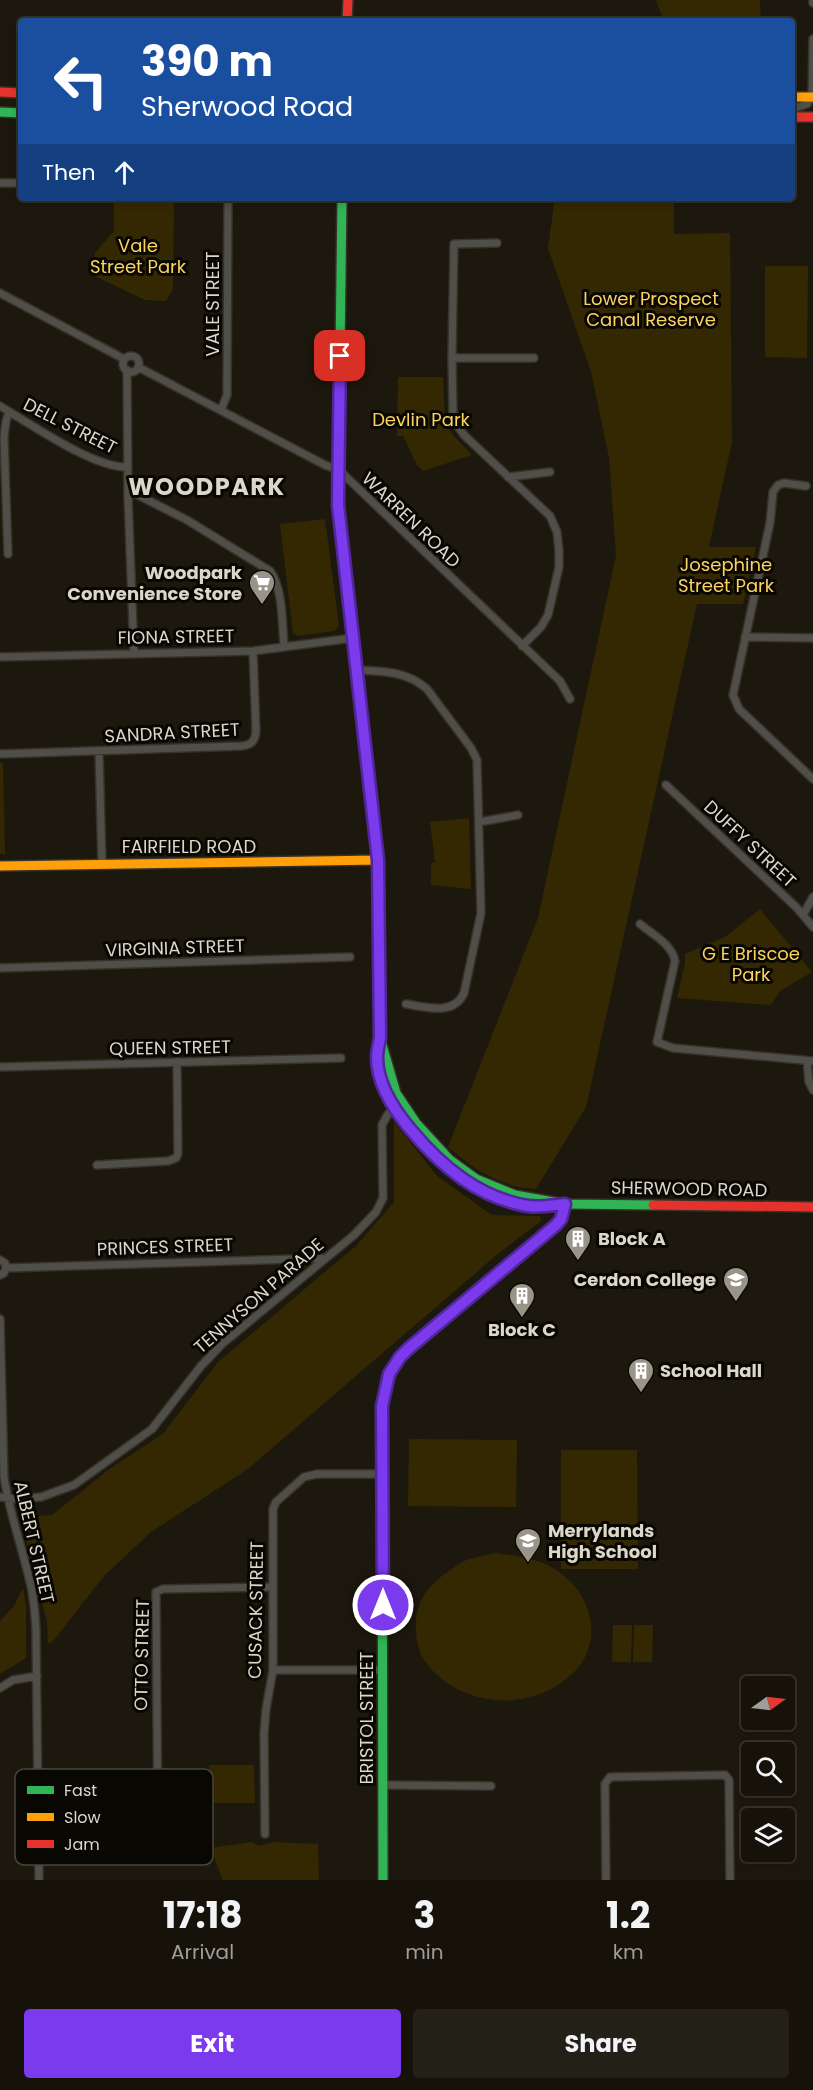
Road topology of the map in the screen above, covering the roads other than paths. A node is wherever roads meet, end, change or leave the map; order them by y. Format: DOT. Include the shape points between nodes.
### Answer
graph roads {
  1 [pos="348,0"];
  2 [pos="348,18"];
  3 [pos="813,39"];
  4 [pos="0,92"];
  5 [pos="18,93"];
  6 [pos="795,97"];
  7 [pos="812,98"];
  8 [pos="795,108"];
  9 [pos="0,112"];
  10 [pos="18,113"];
  11 [pos="795,117"];
  12 [pos="813,117"];
  13 [pos="0,183"];
  14 [pos="18,183"];
  15 [pos="228,201"];
  16 [pos="342,201"];
  17 [pos="497,243"];
  18 [pos="0,292"];
  19 [pos="452,358"];
  20 [pos="534,358"];
  21 [pos="124,359"];
  22 [pos="138,367"];
  23 [pos="127,370"];
  24 [pos="0,406"];
  25 [pos="221,410"];
  26 [pos="9,412"];
  27 [pos="128,467"];
  28 [pos="339,470"];
  29 [pos="550,472"];
  30 [pos="508,477"];
  31 [pos="806,486"];
  32 [pos="128,490"];
  33 [pos="8,554"];
  34 [pos="745,637"];
  35 [pos="353,638"];
  36 [pos="813,638"];
  37 [pos="284,645"];
  38 [pos="522,646"];
  39 [pos="253,651"];
  40 [pos="135,653"];
  41 [pos="0,657"];
  42 [pos="357,670"];
  43 [pos="570,699"];
  44 [pos="99,752"];
  45 [pos="0,754"];
  46 [pos="813,778"];
  47 [pos="666,785"];
  48 [pos="518,815"];
  49 [pos="479,822"];
  50 [pos="378,860"];
  51 [pos="102,864"];
  52 [pos="0,866"];
  53 [pos="813,897"];
  54 [pos="803,915"];
  55 [pos="640,924"];
  56 [pos="813,927"];
  57 [pos="350,957"];
  58 [pos="0,968"];
  59 [pos="406,1004"];
  60 [pos="341,1058"];
  61 [pos="810,1061"];
  62 [pos="177,1062"];
  63 [pos="0,1067"];
  64 [pos="813,1090"];
  65 [pos="398,1106"];
  66 [pos="97,1165"];
  67 [pos="565,1204"];
  68 [pos="813,1207"];
  69 [pos="325,1258"];
  70 [pos="0,1260"];
  71 [pos="6,1268"];
  72 [pos="0,1275"];
  73 [pos="0,1319"];
  74 [pos="382,1474"];
  75 [pos="4,1497"];
  76 [pos="272,1587"];
  77 [pos="273,1670"];
  78 [pos="383,1670"];
  79 [pos="37,1676"];
  80 [pos="0,1688"];
  81 [pos="38,1769"];
  82 [pos="157,1769"];
  83 [pos="383,1785"];
  84 [pos="491,1786"];
  85 [pos="265,1834"];
  86 [pos="39,1865"];
  87 [pos="39,1880"];
  88 [pos="383,1880"];
  89 [pos="606,1880"];
  90 [pos="730,1880"];
  1 -- 2 [label="main road"];
  3 -- 7 [label="street"];
  4 -- 5 [label="main road"];
  6 -- 7 [label="main road"];
  7 -- 8 [label="street"];
  9 -- 10 [label="main road"];
  11 -- 12 [label="main road"];
  13 -- 14 [label="street"];
  15 -- 25 [label="street, VALE STREET" via="227,395"];
  16 -- 28 [label="main road, SHERWOOD ROAD"];
  17 -- 19 [label="street" via="454,244"];
  18 -- 21 [label="street"];
  19 -- 20 [label="street"];
  19 -- 30 [label="street" via="453,414 457,425"];
  21 -- 22 [label="street" via="135,356"];
  21 -- 23 [label="street"];
  22 -- 23 [label="street" via="133,372"];
  22 -- 25 [label="street, WARREN ROAD"];
  23 -- 27 [label="street"];
  24 -- 26 [label="street, DELL STREET"];
  25 -- 28 [label="street, WARREN ROAD"];
  26 -- 27 [label="street, DELL STREET" via="71,448 114,466"];
  26 -- 33 [label="street" via="4,436"];
  27 -- 32 [label="street"];
  28 -- 35 [label="main road, SHERWOOD ROAD" via="338,505"];
  28 -- 38 [label="street, WARREN ROAD"];
  29 -- 30 [label="street"];
  30 -- 38 [label="street" via="550,516 559,550 548,615"];
  31 -- 34 [label="street" via="784,483 772,492 770,523"];
  32 -- 37 [label="street" via="270,571 276,581"];
  32 -- 40 [label="street"];
  34 -- 36 [label="street"];
  34 -- 46 [label="street" via="735,703"];
  35 -- 37 [label="street, FIONA STREET"];
  35 -- 42 [label="main road, SHERWOOD ROAD"];
  37 -- 39 [label="street, FIONA STREET"];
  38 -- 43 [label="street, WARREN ROAD" via="563,685"];
  39 -- 40 [label="street, FIONA STREET"];
  39 -- 44 [label="street, SANDRA STREET" via="253,742 241,746"];
  40 -- 41 [label="street, FIONA STREET"];
  42 -- 49 [label="street" via="406,675 427,689 475,754"];
  42 -- 50 [label="main road, SHERWOOD ROAD"];
  44 -- 45 [label="street, SANDRA STREET"];
  44 -- 51 [label="street"];
  47 -- 54 [label="street, DUFFY STREET"];
  48 -- 49 [label="street"];
  49 -- 59 [label="street" via="481,913 464,993 458,1003 446,1008"];
  50 -- 51 [label="main road, FAIRFIELD ROAD"];
  50 -- 65 [label="main road, SHERWOOD ROAD" via="380,1038"];
  51 -- 52 [label="main road, FAIRFIELD ROAD"];
  53 -- 54 [label="street"];
  54 -- 56 [label="street, DUFFY STREET"];
  55 -- 61 [label="street" via="664,943 675,962 657,1042 673,1048"];
  57 -- 58 [label="street, VIRGINIA STREET"];
  60 -- 62 [label="street, QUEEN STREET"];
  61 -- 64 [label="street" via="809,1082"];
  62 -- 63 [label="street, QUEEN STREET"];
  62 -- 66 [label="street" via="176,1158"];
  65 -- 67 [label="main road, SHERWOOD ROAD" via="437,1148 484,1188 507,1201 529,1206"];
  65 -- 69 [label="street, TENNYSON PARADE" via="382,1125 383,1198 376,1212 354,1235"];
  67 -- 68 [label="main road, SHERWOOD ROAD"];
  67 -- 74 [label="main road, BRISTOL STREET" via="556,1225 394,1365 382,1406"];
  69 -- 71 [label="street, PRINCES STREET"];
  69 -- 75 [label="street, TENNYSON PARADE" via="222,1344 152,1429 74,1485 41,1497"];
  70 -- 71 [label="street"];
  71 -- 72 [label="street"];
  73 -- 75 [label="street, ALBERT STREET"];
  74 -- 76 [label="street, CUSACK STREET" via="316,1473 276,1502 272,1519"];
  74 -- 78 [label="main road, BRISTOL STREET"];
  75 -- 79 [label="street, ALBERT STREET" via="34,1600"];
  76 -- 77 [label="street, CUSACK STREET"];
  76 -- 82 [label="street, OTTO STREET" via="156,1592"];
  77 -- 78 [label="street"];
  77 -- 85 [label="street, CUSACK STREET" via="264,1733"];
  78 -- 83 [label="main road, BRISTOL STREET"];
  79 -- 80 [label="street" via="13,1680"];
  79 -- 81 [label="street, ALBERT STREET"];
  83 -- 84 [label="street"];
  83 -- 88 [label="main road, BRISTOL STREET"];
  86 -- 87 [label="street, ALBERT STREET"];
  89 -- 90 [label="street" via="606,1780 725,1775 729,1780"];
}
